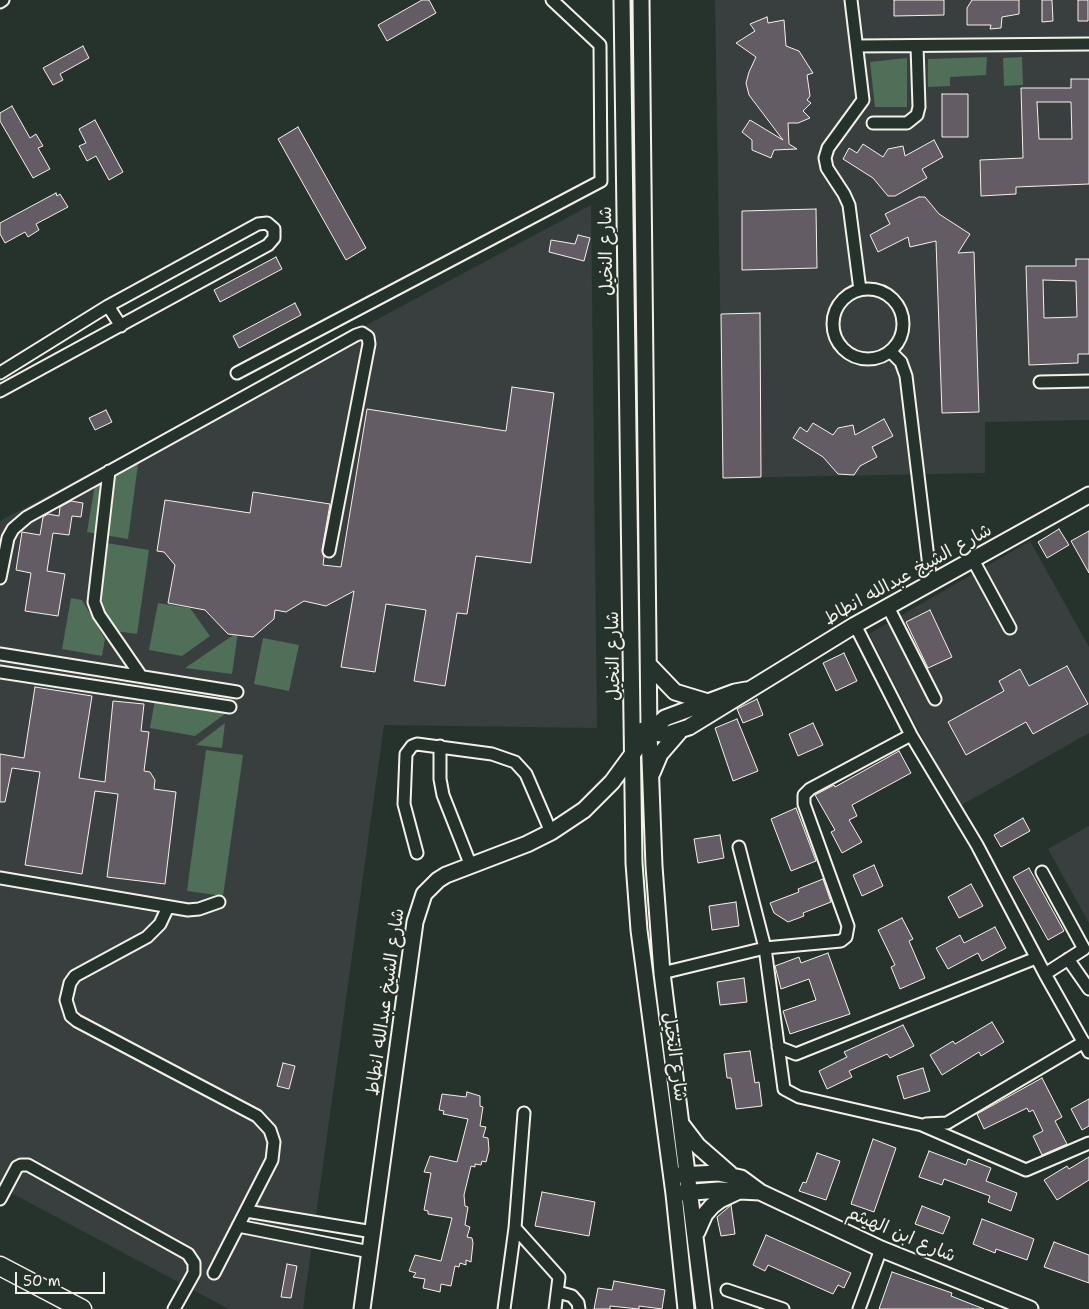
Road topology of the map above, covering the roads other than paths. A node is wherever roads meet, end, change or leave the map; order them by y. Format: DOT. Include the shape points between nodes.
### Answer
graph roads {
  1 [pos="3,0"];
  2 [pos="552,0"];
  3 [pos="622,0"];
  4 [pos="641,0"];
  5 [pos="851,0"];
  6 [pos="0,2"];
  7 [pos="1089,44"];
  8 [pos="857,46"];
  9 [pos="917,46"];
  10 [pos="873,123"];
  11 [pos="860,290"];
  12 [pos="108,306"];
  13 [pos="120,326"];
  14 [pos="890,351"];
  15 [pos="237,373"];
  16 [pos="0,374"];
  17 [pos="1089,381"];
  18 [pos="1040,382"];
  19 [pos="2,386"];
  20 [pos="109,471"];
  21 [pos="1089,495"];
  22 [pos="329,551"];
  23 [pos="973,560"];
  24 [pos="0,578"];
  25 [pos="931,583"];
  26 [pos="888,607"];
  27 [pos="855,625"];
  28 [pos="1010,628"];
  29 [pos="0,654"];
  30 [pos="650,666"];
  31 [pos="0,672"];
  32 [pos="141,676"];
  33 [pos="746,690"];
  34 [pos="237,692"];
  35 [pos="935,700"];
  36 [pos="710,702"];
  37 [pos="230,707"];
  38 [pos="633,723"];
  39 [pos="680,731"];
  40 [pos="649,733"];
  41 [pos="911,735"];
  42 [pos="440,746"];
  43 [pos="633,752"];
  44 [pos="650,784"];
  45 [pos="551,832"];
  46 [pos="739,847"];
  47 [pos="418,853"];
  48 [pos="471,866"];
  49 [pos="1042,872"];
  50 [pos="0,878"];
  51 [pos="219,902"];
  52 [pos="168,907"];
  53 [pos="765,948"];
  54 [pos="1036,958"];
  55 [pos="1068,959"];
  56 [pos="662,973"];
  57 [pos="1044,974"];
  58 [pos="1089,989"];
  59 [pos="778,1047"];
  60 [pos="1087,1047"];
  61 [pos="524,1113"];
  62 [pos="682,1125"];
  63 [pos="922,1125"];
  64 [pos="1089,1143"];
  65 [pos="688,1174"];
  66 [pos="730,1174"];
  67 [pos="672,1176"];
  68 [pos="691,1191"];
  69 [pos="739,1191"];
  70 [pos="760,1192"];
  71 [pos="674,1194"];
  72 [pos="0,1199"];
  73 [pos="246,1210"];
  74 [pos="238,1226"];
  75 [pos="515,1228"];
  76 [pos="373,1232"];
  77 [pos="697,1234"];
  78 [pos="881,1249"];
  79 [pos="370,1252"];
  80 [pos="0,1266"];
  81 [pos="214,1272"];
  82 [pos="727,1290"];
  83 [pos="558,1292"];
  84 [pos="82,1309"];
  85 [pos="174,1309"];
  86 [pos="362,1309"];
  87 [pos="504,1309"];
  88 [pos="555,1309"];
  89 [pos="579,1309"];
  90 [pos="686,1309"];
  91 [pos="704,1309"];
  92 [pos="782,1309"];
  93 [pos="859,1309"];
  94 [pos="1030,1309"];
  1 -- 6 [label="street"];
  2 -- 15 [label="street" via="600,45 602,181"];
  3 -- 38 [label="main road, شارع النخيل"];
  4 -- 30 [label="main road, شارع النخيل"];
  5 -- 8 [label="street"];
  7 -- 9 [label="street"];
  8 -- 9 [label="street"];
  8 -- 11 [label="street" via="863,100 828,148 825,158 827,168 848,204"];
  9 -- 10 [label="street" via="917,115 907,123"];
  11 -- 14 [label="street" via="883,292 899,308 902,331"];
  11 -- 14 [label="street" via="846,297 836,310 833,325 837,340 847,352 861,358 876,358"];
  12 -- 13 [label="street"];
  12 -- 13 [label="street" via="258,224 267,223 274,229 274,238 268,245"];
  12 -- 16 [label="street"];
  13 -- 19 [label="street"];
  14 -- 25 [label="street" via="906,376"];
  17 -- 18 [label="street"];
  20 -- 22 [label="street" via="362,333 368,337 369,344"];
  20 -- 24 [label="street" via="20,522 8,538"];
  20 -- 32 [label="street" via="94,602 99,615"];
  21 -- 23 [label="main road, شارع الشيخ عبدالله انطاط"];
  23 -- 25 [label="main road, شارع الشيخ عبدالله انطاط"];
  23 -- 28 [label="street"];
  25 -- 26 [label="main road, شارع الشيخ عبدالله انطاط"];
  26 -- 27 [label="main road, شارع الشيخ عبدالله انطاط"];
  26 -- 35 [label="street"];
  27 -- 33 [label="main road, شارع الشيخ عبدالله انطاط"];
  27 -- 41 [label="street"];
  29 -- 32 [label="street"];
  30 -- 36 [label="main road" via="675,692"];
  30 -- 40 [label="main road, شارع النخيل"];
  31 -- 37 [label="street"];
  32 -- 34 [label="street"];
  33 -- 36 [label="main road, شارع الشيخ عبدالله انطاط"];
  33 -- 39 [label="main road, شارع الشيخ عبدالله انطاط"];
  36 -- 40 [label="main road, شارع الشيخ عبدالله انطاط" via="666,718"];
  38 -- 40 [label="main road"];
  38 -- 43 [label="main road, شارع النخيل"];
  39 -- 40 [label="main road, شارع الشيخ عبدالله انطاط" via="665,735"];
  39 -- 44 [label="main road" via="660,754"];
  40 -- 43 [label="main road, شارع الشيخ عبدالله انطاط"];
  40 -- 44 [label="main road, شارع النخيل"];
  41 -- 53 [label="street" via="810,788 804,795 804,804 848,926 846,937 841,941"];
  41 -- 54 [label="street" via="977,846"];
  42 -- 45 [label="street" via="500,755 515,762 526,774"];
  42 -- 47 [label="street" via="417,744 406,754 405,811"];
  42 -- 48 [label="street" via="442,795"];
  43 -- 45 [label="main road, شارع الشيخ عبدالله انطاط" via="584,810"];
  43 -- 67 [label="main road, شارع النخيل" via="638,930"];
  44 -- 56 [label="main road, شارع النخيل"];
  45 -- 48 [label="main road, شارع الشيخ عبدالله انطاط"];
  46 -- 53 [label="street"];
  48 -- 76 [label="main road, شارع الشيخ عبدالله انطاط" via="438,880 424,894 417,912"];
  49 -- 55 [label="street" via="1084,949"];
  50 -- 52 [label="street"];
  51 -- 52 [label="street" via="199,909"];
  52 -- 73 [label="street" via="160,924 147,937 75,976 67,991 67,1008 77,1021 267,1124 273,1136 274,1154"];
  53 -- 56 [label="street"];
  53 -- 59 [label="street"];
  54 -- 57 [label="street"];
  54 -- 59 [label="street" via="796,1054"];
  55 -- 57 [label="street"];
  55 -- 58 [label="street"];
  56 -- 62 [label="main road, شارع النخيل"];
  57 -- 60 [label="street"];
  59 -- 63 [label="street" via="784,1089 791,1093"];
  60 -- 63 [label="street" via="947,1123"];
  61 -- 75 [label="street"];
  62 -- 65 [label="main road, شارع النخيل"];
  62 -- 66 [label="main road" via="698,1146"];
  63 -- 64 [label="street" via="1026,1170"];
  65 -- 66 [label="main road"];
  65 -- 67 [label="main road"];
  65 -- 68 [label="main road, شارع النخيل"];
  66 -- 70 [label="main road" via="747,1181"];
  67 -- 71 [label="main road, شارع النخيل"];
  68 -- 69 [label="main road"];
  68 -- 71 [label="main road"];
  68 -- 77 [label="main road, شارع النخيل"];
  69 -- 70 [label="main road"];
  69 -- 77 [label="main road" via="712,1206 700,1223"];
  70 -- 78 [label="main road, شارع ابن الهيثم"];
  71 -- 90 [label="main road, شارع النخيل"];
  72 -- 85 [label="street" via="17,1167 28,1166 188,1254 194,1263 194,1273"];
  73 -- 74 [label="street"];
  73 -- 76 [label="street"];
  74 -- 79 [label="street"];
  74 -- 81 [label="street"];
  75 -- 83 [label="street" via="557,1274"];
  75 -- 87 [label="street"];
  76 -- 79 [label="main road, شارع الشيخ عبدالله انطاط"];
  77 -- 91 [label="main road, شارع النخيل"];
  78 -- 93 [label="street"];
  78 -- 94 [label="main road, شارع ابن الهيثم"];
  79 -- 86 [label="main road, شارع الشيخ عبدالله انطاط"];
  80 -- 84 [label="highway"];
  82 -- 92 [label="street"];
  83 -- 88 [label="street"];
  83 -- 89 [label="street" via="572,1296"];
}
